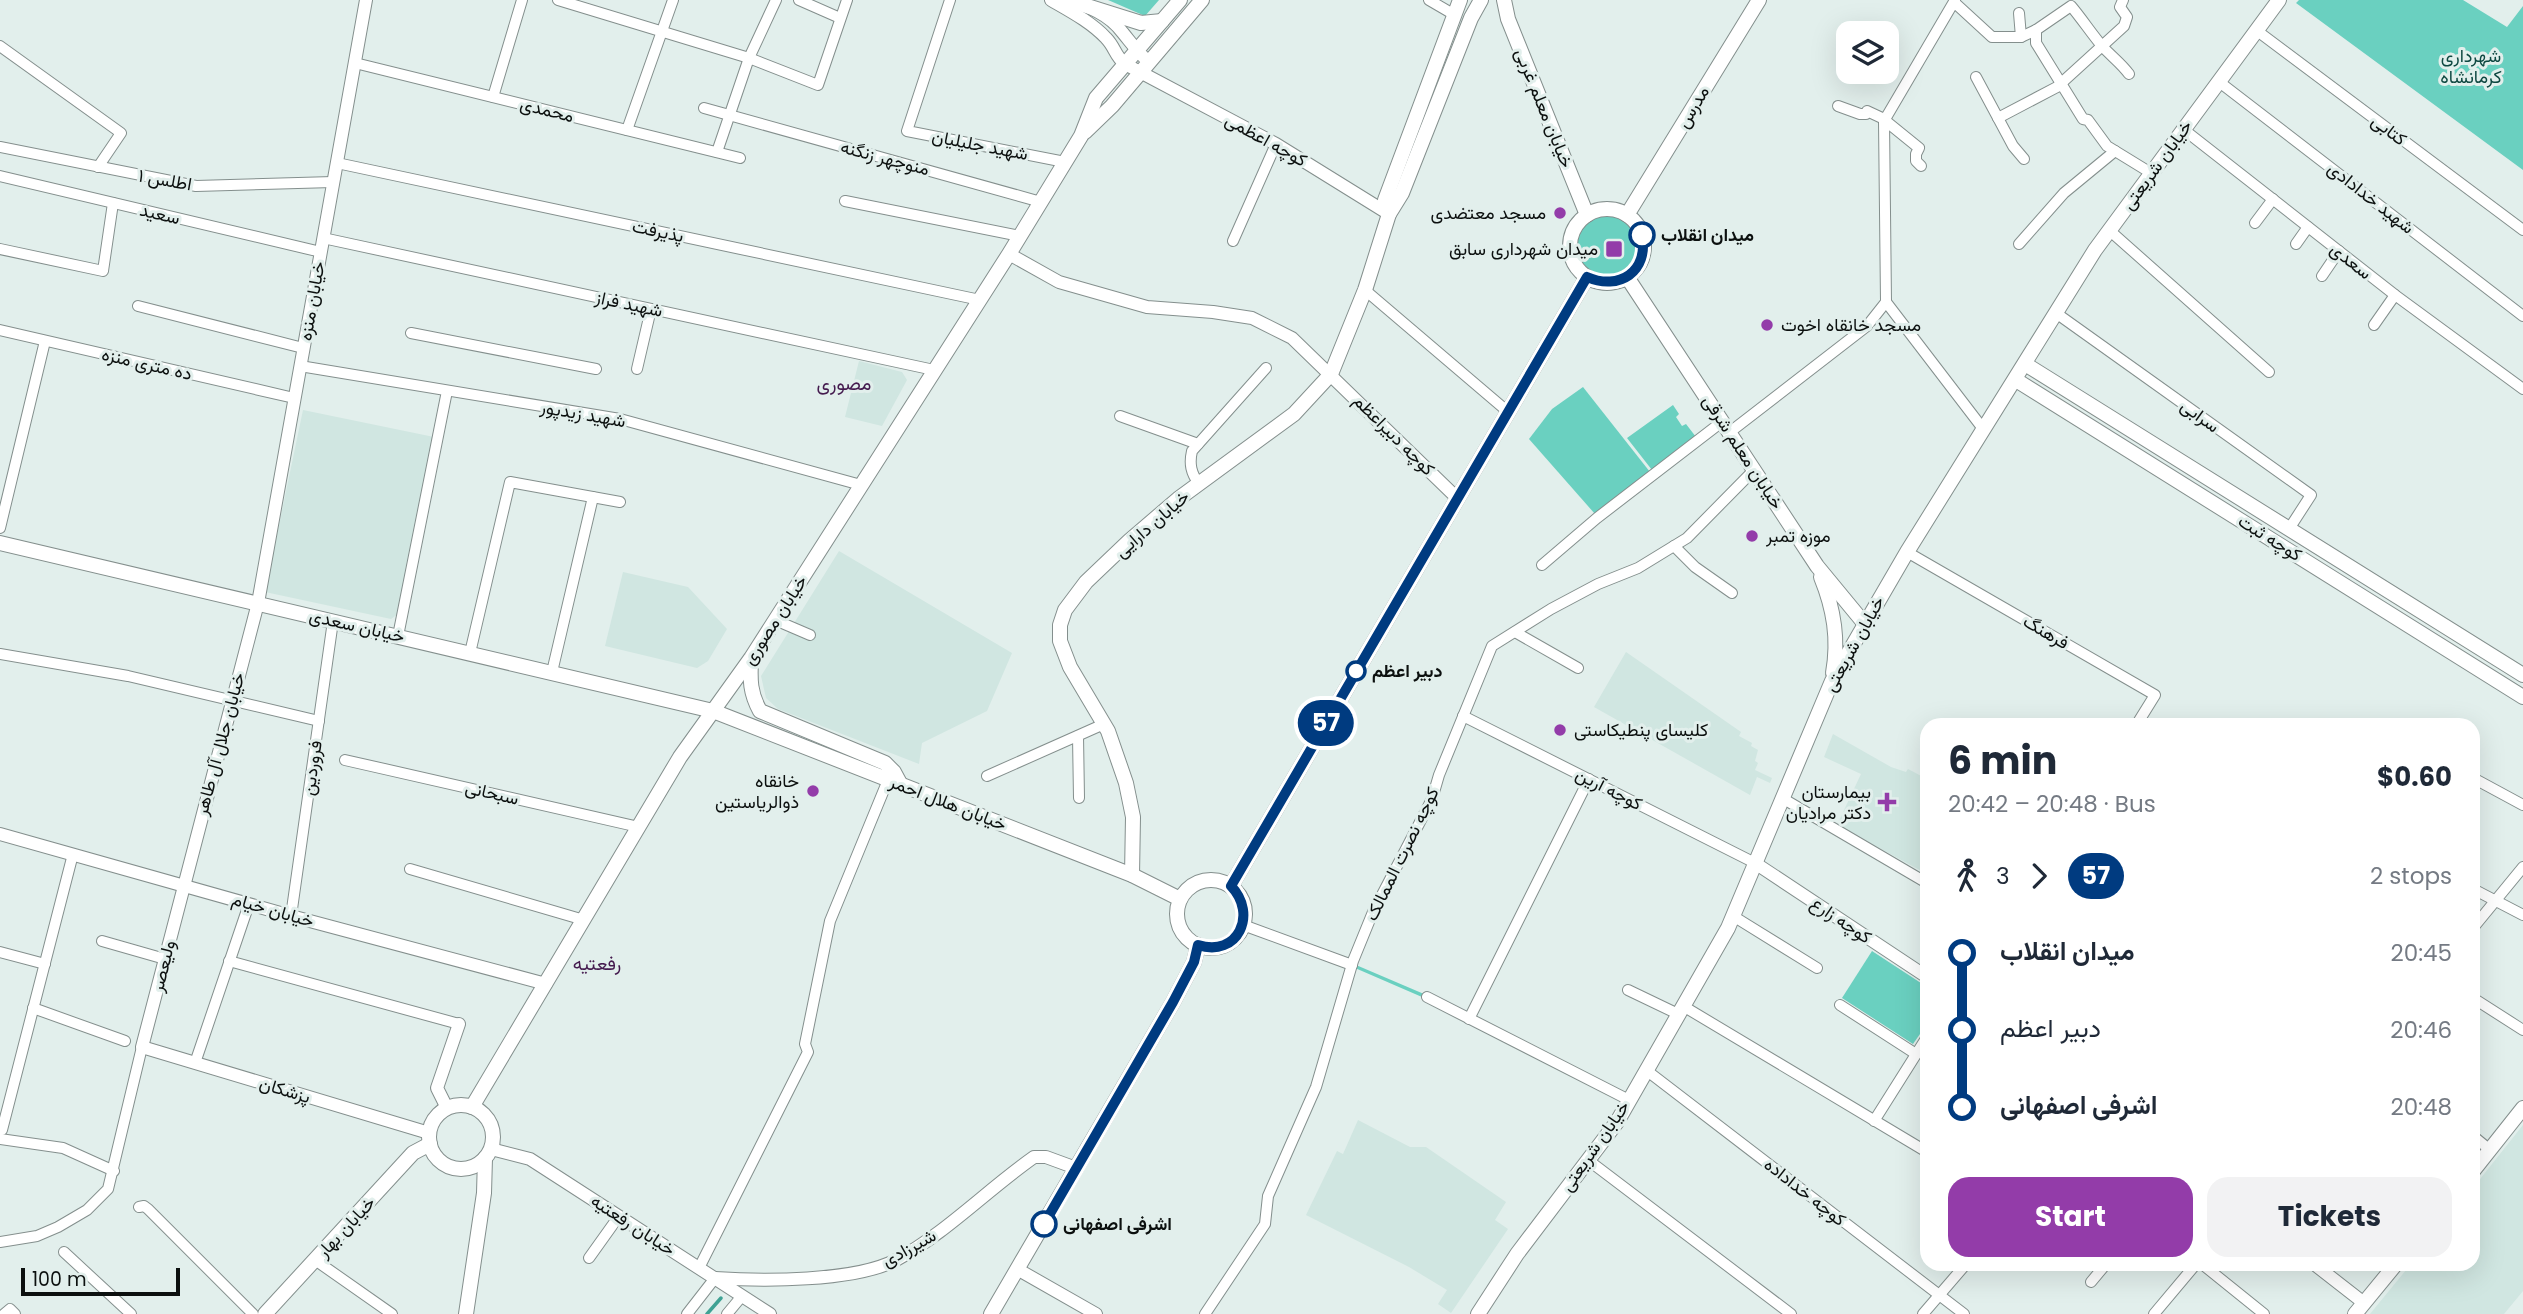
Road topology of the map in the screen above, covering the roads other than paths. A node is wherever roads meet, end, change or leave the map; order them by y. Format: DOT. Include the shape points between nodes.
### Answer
graph roads {
  1 [pos="366,0"];
  2 [pos="522,0"];
  3 [pos="558,0"];
  4 [pos="673,0"];
  5 [pos="776,0"];
  6 [pos="799,0"];
  7 [pos="847,0"];
  8 [pos="950,0"];
  9 [pos="1051,0"];
  10 [pos="1066,0"];
  11 [pos="1180,0"];
  12 [pos="1202,0"];
  13 [pos="1430,0"];
  14 [pos="1504,0"];
  15 [pos="1759,0"];
  16 [pos="2123,0"];
  17 [pos="2278,0"];
  18 [pos="1955,2"];
  19 [pos="2073,3"];
  20 [pos="1465,4"];
  21 [pos="1084,5"];
  22 [pos="2019,13"];
  23 [pos="840,18"];
  24 [pos="1162,21"];
  25 [pos="662,30"];
  26 [pos="2036,30"];
  27 [pos="2256,30"];
  28 [pos="2021,37"];
  29 [pos="0,46"];
  30 [pos="2103,46"];
  31 [pos="1136,51"];
  32 [pos="749,58"];
  33 [pos="355,64"];
  34 [pos="1125,64"];
  35 [pos="1145,67"];
  36 [pos="2130,74"];
  37 [pos="1976,77"];
  38 [pos="2218,81"];
  39 [pos="2060,82"];
  40 [pos="493,97"];
  41 [pos="1838,106"];
  42 [pos="704,108"];
  43 [pos="730,116"];
  44 [pos="1998,118"];
  45 [pos="1884,121"];
  46 [pos="2183,129"];
  47 [pos="628,130"];
  48 [pos="1081,135"];
  49 [pos="1276,144"];
  50 [pos="0,147"];
  51 [pos="2115,151"];
  52 [pos="717,152"];
  53 [pos="740,158"];
  54 [pos="2024,159"];
  55 [pos="1065,162"];
  56 [pos="337,163"];
  57 [pos="1921,166"];
  58 [pos="99,167"];
  59 [pos="2151,173"];
  60 [pos="0,176"];
  61 [pos="333,182"];
  62 [pos="2273,199"];
  63 [pos="845,201"];
  64 [pos="1041,202"];
  65 [pos="113,203"];
  66 [pos="1389,214"];
  67 [pos="1587,215"];
  68 [pos="1627,215"];
  69 [pos="2255,223"];
  70 [pos="2308,227"];
  71 [pos="2109,230"];
  72 [pos="2523,230"];
  73 [pos="1020,236"];
  74 [pos="323,238"];
  75 [pos="1233,241"];
  76 [pos="2019,244"];
  77 [pos="2296,244"];
  78 [pos="0,249"];
  79 [pos="2339,251"];
  80 [pos="321,252"];
  81 [pos="1009,254"];
  82 [pos="2322,276"];
  83 [pos="1587,277"];
  84 [pos="1627,277"];
  85 [pos="1366,290"];
  86 [pos="2395,295"];
  87 [pos="980,299"];
  88 [pos="1886,302"];
  89 [pos="138,306"];
  90 [pos="651,309"];
  91 [pos="2056,313"];
  92 [pos="2523,316"];
  93 [pos="2374,325"];
  94 [pos="0,330"];
  95 [pos="411,333"];
  96 [pos="45,341"];
  97 [pos="303,348"];
  98 [pos="2025,364"];
  99 [pos="300,366"];
  100 [pos="1266,368"];
  101 [pos="596,369"];
  102 [pos="638,369"];
  103 [pos="934,370"];
  104 [pos="2269,372"];
  105 [pos="1331,374"];
  106 [pos="2016,380"];
  107 [pos="2523,389"];
  108 [pos="447,391"];
  109 [pos="2081,397"];
  110 [pos="295,398"];
  111 [pos="1507,411"];
  112 [pos="2070,412"];
  113 [pos="1119,416"];
  114 [pos="1726,427"];
  115 [pos="1984,430"];
  116 [pos="1198,444"];
  117 [pos="1755,469"];
  118 [pos="1199,484"];
  119 [pos="861,485"];
  120 [pos="2233,494"];
  121 [pos="593,497"];
  122 [pos="1457,497"];
  123 [pos="620,502"];
  124 [pos="2224,509"];
  125 [pos="0,527"];
  126 [pos="2289,529"];
  127 [pos="0,543"];
  128 [pos="1674,546"];
  129 [pos="1907,552"];
  130 [pos="1542,565"];
  131 [pos="1817,566"];
  132 [pos="1732,593"];
  133 [pos="258,603"];
  134 [pos="775,620"];
  135 [pos="333,621"];
  136 [pos="1864,623"];
  137 [pos="1515,632"];
  138 [pos="810,635"];
  139 [pos="398,636"];
  140 [pos="470,653"];
  141 [pos="0,654"];
  142 [pos="751,658"];
  143 [pos="1578,668"];
  144 [pos="552,672"];
  145 [pos="2523,676"];
  146 [pos="1832,681"];
  147 [pos="2523,697"];
  148 [pos="232,701"];
  149 [pos="713,711"];
  150 [pos="1462,716"];
  151 [pos="2141,718"];
  152 [pos="319,721"];
  153 [pos="1104,724"];
  154 [pos="1077,736"];
  155 [pos="345,760"];
  156 [pos="987,776"];
  157 [pos="1589,779"];
  158 [pos="2480,782"];
  159 [pos="894,783"];
  160 [pos="1079,798"];
  161 [pos="1782,798"];
  162 [pos="2523,805"];
  163 [pos="639,827"];
  164 [pos="0,834"];
  165 [pos="74,854"];
  166 [pos="1755,863"];
  167 [pos="2523,867"];
  168 [pos="410,869"];
  169 [pos="1132,875"];
  170 [pos="1920,879"];
  171 [pos="183,885"];
  172 [pos="1231,886"];
  173 [pos="2480,892"];
  174 [pos="1180,899"];
  175 [pos="2495,900"];
  176 [pos="249,904"];
  177 [pos="2523,915"];
  178 [pos="291,916"];
  179 [pos="1733,916"];
  180 [pos="2480,919"];
  181 [pos="584,920"];
  182 [pos="1243,925"];
  183 [pos="102,941"];
  184 [pos="1202,946"];
  185 [pos="0,952"];
  186 [pos="165,959"];
  187 [pos="229,961"];
  188 [pos="45,964"];
  189 [pos="1352,965"];
  190 [pos="1817,968"];
  191 [pos="1920,972"];
  192 [pos="546,984"];
  193 [pos="1628,990"];
  194 [pos="1427,997"];
  195 [pos="2480,1002"];
  196 [pos="1840,1006"];
  197 [pos="33,1008"];
  198 [pos="1681,1010"];
  199 [pos="1469,1019"];
  200 [pos="459,1024"];
  201 [pos="2523,1030"];
  202 [pos="125,1041"];
  203 [pos="142,1047"];
  204 [pos="1920,1048"];
  205 [pos="1916,1054"];
  206 [pos="195,1063"];
  207 [pos="1646,1070"];
  208 [pos="1629,1100"];
  209 [pos="472,1107"];
  210 [pos="447,1108"];
  211 [pos="2523,1108"];
  212 [pos="1874,1121"];
  213 [pos="1,1134"];
  214 [pos="430,1139"];
  215 [pos="2480,1142"];
  216 [pos="1920,1148"];
  217 [pos="2490,1150"];
  218 [pos="488,1154"];
  219 [pos="1588,1160"];
  220 [pos="2480,1162"];
  221 [pos="1076,1168"];
  222 [pos="114,1171"];
  223 [pos="139,1207"];
  224 [pos="619,1216"];
  225 [pos="0,1242"];
  226 [pos="64,1252"];
  227 [pos="589,1258"];
  228 [pos="315,1260"];
  229 [pos="699,1268"];
  230 [pos="1020,1271"];
  231 [pos="1960,1271"];
  232 [pos="2100,1271"];
  233 [pos="2190,1271"];
  234 [pos="2211,1271"];
  235 [pos="2321,1271"];
  236 [pos="2390,1271"];
  237 [pos="715,1278"];
  238 [pos="2091,1282"];
  239 [pos="742,1296"];
  240 [pos="1939,1296"];
  241 [pos="2359,1309"];
  242 [pos="264,1313"];
  243 [pos="4,1314"];
  244 [pos="15,1314"];
  245 [pos="131,1314"];
  246 [pos="391,1314"];
  247 [pos="466,1314"];
  248 [pos="687,1314"];
  249 [pos="727,1314"];
  250 [pos="770,1314"];
  251 [pos="991,1314"];
  252 [pos="998,1314"];
  253 [pos="1096,1314"];
  254 [pos="1205,1314"];
  255 [pos="1478,1314"];
  256 [pos="1791,1314"];
  257 [pos="1923,1314"];
  258 [pos="1964,1314"];
  259 [pos="2154,1314"];
  260 [pos="2263,1314"];
  1 -- 33 [label="street, خیابان منزه"];
  2 -- 40 [label="street"];
  3 -- 25 [label="street"];
  4 -- 25 [label="street"];
  5 -- 32 [label="street"];
  6 -- 23 [label="street"];
  7 -- 23 [label="street"];
  8 -- 55 [label="street, شهید جلیلیان" via="907,131"];
  9 -- 34 [label="street" via="1098,30"];
  10 -- 21 [label="street"];
  11 -- 24 [label="main road, خیابان مصوری"];
  12 -- 35 [label="main road, خیابان مصوری"];
  13 -- 20 [label="street"];
  14 -- 67 [label="main road, خیابان معلم غربی"];
  15 -- 68 [label="main road, مدرس"];
  16 -- 30 [label="street" via="2124,26"];
  17 -- 27 [label="main road, خیابان شریعتی"];
  18 -- 28 [label="street" via="1992,37"];
  18 -- 45 [label="street"];
  19 -- 26 [label="street"];
  19 -- 30 [label="street"];
  20 -- 66 [label="main road, خیابان دارایی" via="1402,193"];
  20 -- 66 [label="main road, خیابان دارایی" via="1385,200"];
  21 -- 24 [label="main road" via="1141,23"];
  21 -- 31 [label="street" via="1112,21"];
  22 -- 28 [label="street"];
  23 -- 32 [label="street" via="818,85"];
  24 -- 31 [label="main road, خیابان مصوری"];
  25 -- 32 [label="street"];
  25 -- 47 [label="street"];
  26 -- 28 [label="street"];
  26 -- 39 [label="street" via="2036,43"];
  27 -- 38 [label="main road, خیابان شریعتی"];
  27 -- 72 [label="street, کتابی"];
  29 -- 58 [label="street" via="121,133"];
  30 -- 36 [label="street"];
  30 -- 39 [label="street"];
  31 -- 34 [label="main road, خیابان مصوری"];
  31 -- 35 [label="street"];
  32 -- 43 [label="street"];
  33 -- 40 [label="street, محمدی"];
  33 -- 56 [label="street, خیابان منزه"];
  34 -- 35 [label="street"];
  34 -- 48 [label="main road, خیابان مصوری" via="1096,98"];
  35 -- 48 [label="main road, خیابان مصوری"];
  35 -- 49 [label="street, کوچه اعظمی"];
  37 -- 44 [label="street"];
  38 -- 46 [label="main road, خیابان شریعتی"];
  38 -- 92 [label="street, شهید خدادادی"];
  39 -- 44 [label="street"];
  39 -- 51 [label="street" via="2083,119"];
  40 -- 47 [label="street, محمدی"];
  41 -- 45 [label="street" via="1860,114 1867,111"];
  42 -- 43 [label="street, منوچهر زنگنه"];
  43 -- 52 [label="street"];
  43 -- 64 [label="street, منوچهر زنگنه"];
  44 -- 54 [label="street"];
  45 -- 57 [label="street" via="1919,148 1916,161"];
  45 -- 88 [label="street"];
  46 -- 59 [label="main road, خیابان شریعتی"];
  46 -- 62 [label="street, سعدی"];
  47 -- 52 [label="street, محمدی"];
  48 -- 55 [label="main road, خیابان مصوری"];
  49 -- 66 [label="street, کوچه اعظمی"];
  49 -- 75 [label="street"];
  50 -- 58 [label="street, اطلس ۱"];
  51 -- 59 [label="street"];
  51 -- 76 [label="street" via="2064,193"];
  52 -- 53 [label="street, محمدی"];
  55 -- 64 [label="main road, خیابان مصوری"];
  56 -- 61 [label="street, خیابان منزه"];
  56 -- 87 [label="street, پذیرفت"];
  58 -- 61 [label="street, اطلس ۱" via="196,186"];
  59 -- 71 [label="main road, خیابان شریعتی"];
  60 -- 65 [label="street, سعید"];
  61 -- 74 [label="street, خیابان منزه"];
  62 -- 69 [label="street"];
  62 -- 70 [label="street, سعدی"];
  63 -- 73 [label="street"];
  64 -- 73 [label="main road, خیابان مصوری"];
  65 -- 78 [label="street" via="103,271"];
  65 -- 80 [label="street, سعید"];
  66 -- 85 [label="main road, خیابان دارایی"];
  67 -- 68 [label="main road" via="1607,209"];
  67 -- 83 [label="main road" via="1570,242 1574,262"];
  68 -- 84 [label="main road" via="1636,223 1644,246 1642,258"];
  70 -- 77 [label="street"];
  70 -- 79 [label="street, سعدی"];
  71 -- 91 [label="main road, خیابان شریعتی"];
  71 -- 104 [label="street"];
  73 -- 81 [label="main road, خیابان مصوری"];
  74 -- 80 [label="street, خیابان منزه"];
  74 -- 90 [label="street, شهید فراز"];
  79 -- 82 [label="street"];
  79 -- 86 [label="street, سعدی"];
  80 -- 97 [label="street, خیابان منزه"];
  81 -- 87 [label="main road, خیابان مصوری"];
  81 -- 105 [label="street, کوچه دبیراعظم" via="1059,282 1147,307 1252,318 1292,338"];
  83 -- 84 [label="main road" via="1607,283"];
  83 -- 111 [label="main road"];
  84 -- 114 [label="main road, خیابان معلم شرقی"];
  85 -- 105 [label="main road, خیابان دارایی"];
  85 -- 111 [label="street"];
  86 -- 93 [label="street"];
  86 -- 107 [label="street, سعدی"];
  87 -- 103 [label="main road, خیابان مصوری"];
  88 -- 114 [label="street" via="1867,326"];
  88 -- 115 [label="street"];
  89 -- 97 [label="street"];
  90 -- 102 [label="street"];
  90 -- 103 [label="street, شهید فراز"];
  91 -- 98 [label="main road, خیابان شریعتی"];
  91 -- 126 [label="street, سرابی" via="2311,495"];
  94 -- 96 [label="street, ده متری منزه"];
  95 -- 101 [label="street"];
  96 -- 110 [label="street, ده متری منزه"];
  96 -- 125 [label="street"];
  97 -- 99 [label="street, خیابان منزه"];
  98 -- 106 [label="main road, خیابان شریعتی"];
  98 -- 109 [label="main road, کوچه ثبت"];
  99 -- 108 [label="street, شهید زیدپور"];
  99 -- 110 [label="street, خیابان منزه"];
  100 -- 116 [label="street"];
  103 -- 119 [label="main road, خیابان مصوری"];
  105 -- 118 [label="main road, خیابان دارایی" via="1294,414"];
  105 -- 122 [label="street, کوچه دبیراعظم"];
  106 -- 112 [label="main road, کوچه ثبت"];
  106 -- 115 [label="main road, خیابان شریعتی"];
  108 -- 119 [label="street, شهید زیدپور" via="620,419"];
  108 -- 139 [label="street"];
  109 -- 112 [label="main road" via="2072,400"];
  109 -- 120 [label="main road, کوچه ثبت"];
  110 -- 133 [label="street, خیابان منزه"];
  111 -- 122 [label="main road"];
  112 -- 124 [label="main road, کوچه ثبت"];
  113 -- 116 [label="street"];
  114 -- 117 [label="main road, خیابان معلم شرقی"];
  114 -- 130 [label="street" via="1597,518"];
  115 -- 129 [label="main road, خیابان شریعتی"];
  116 -- 118 [label="street" via="1190,463"];
  117 -- 128 [label="street, کوچه نصرت الممالک"];
  117 -- 131 [label="main road, خیابان معلم شرقی"];
  118 -- 153 [label="main road, خیابان دارایی" via="1086,582 1065,610 1060,641"];
  119 -- 134 [label="main road, خیابان مصوری"];
  120 -- 124 [label="main road"];
  120 -- 126 [label="main road, کوچه ثبت"];
  121 -- 123 [label="street"];
  121 -- 140 [label="street" via="509,482"];
  121 -- 144 [label="street"];
  122 -- 172 [label="main road"];
  124 -- 147 [label="main road, کوچه ثبت"];
  126 -- 145 [label="main road, کوچه ثبت"];
  127 -- 133 [label="main road, خیابان سعدی"];
  128 -- 132 [label="street"];
  128 -- 137 [label="street, کوچه نصرت الممالک"];
  129 -- 136 [label="main road, خیابان شریعتی"];
  129 -- 151 [label="street, فرهنگ" via="2155,695"];
  131 -- 136 [label="main road, خیابان معلم شرقی"];
  131 -- 146 [label="main road" via="1835,623"];
  133 -- 135 [label="main road, خیابان سعدی"];
  133 -- 148 [label="street, خیابان جلال آل طاهر"];
  134 -- 138 [label="street"];
  134 -- 142 [label="main road, خیابان مصوری"];
  135 -- 139 [label="main road, خیابان سعدی"];
  135 -- 152 [label="street, فروردین"];
  136 -- 146 [label="main road, خیابان شریعتی"];
  137 -- 143 [label="street"];
  137 -- 150 [label="street, کوچه نصرت الممالک" via="1492,646"];
  139 -- 140 [label="main road, خیابان سعدی"];
  140 -- 144 [label="main road, خیابان سعدی"];
  141 -- 148 [label="street" via="128,676"];
  142 -- 149 [label="main road, خیابان مصوری"];
  142 -- 159 [label="main road" via="749,682 760,711 885,763 894,772"];
  144 -- 149 [label="main road, خیابان سعدی"];
  146 -- 161 [label="main road, خیابان شریعتی"];
  148 -- 152 [label="street"];
  148 -- 171 [label="street, خیابان جلال آل طاهر"];
  149 -- 159 [label="main road, خیابان هلال احمر"];
  149 -- 163 [label="main road, خیابان مصوری"];
  150 -- 157 [label="street, کوچه آرین"];
  150 -- 189 [label="street, کوچه نصرت الممالک" via="1432,799 1373,912"];
  152 -- 178 [label="street, فروردین"];
  153 -- 154 [label="street"];
  153 -- 169 [label="main road, خیابان دارایی" via="1133,817"];
  154 -- 156 [label="street"];
  154 -- 160 [label="street"];
  155 -- 163 [label="street, سبحانی"];
  157 -- 166 [label="street, کوچه آرین"];
  157 -- 199 [label="street"];
  158 -- 162 [label="street"];
  159 -- 169 [label="main road, خیابان هلال احمر"];
  159 -- 229 [label="street" via="826,936 805,1044 808,1052"];
  161 -- 166 [label="main road, خیابان شریعتی"];
  161 -- 170 [label="street"];
  163 -- 181 [label="main road, خیابان مصوری"];
  164 -- 165 [label="street, خیابان خیام"];
  165 -- 171 [label="street, خیابان خیام"];
  165 -- 188 [label="street"];
  166 -- 179 [label="main road, خیابان شریعتی"];
  166 -- 191 [label="street, کوچه زارع"];
  167 -- 175 [label="street"];
  168 -- 181 [label="street"];
  169 -- 174 [label="main road, خیابان هلال احمر"];
  171 -- 176 [label="street, خیابان خیام"];
  171 -- 186 [label="street, ولیعصر"];
  172 -- 174 [label="main road" via="1203,881"];
  172 -- 182 [label="main road" via="1243,903"];
  173 -- 175 [label="street"];
  174 -- 184 [label="main road" via="1181,930"];
  175 -- 177 [label="street"];
  175 -- 180 [label="street"];
  176 -- 178 [label="street, خیابان خیام"];
  176 -- 187 [label="street"];
  178 -- 192 [label="street, خیابان خیام"];
  179 -- 190 [label="street"];
  179 -- 198 [label="main road, خیابان شریعتی"];
  181 -- 192 [label="main road, خیابان مصوری"];
  182 -- 184 [label="main road" via="1224,945"];
  182 -- 189 [label="street"];
  183 -- 186 [label="street"];
  184 -- 221 [label="main road"];
  184 -- 230 [label="main road" via="1163,1032"];
  185 -- 188 [label="street"];
  186 -- 203 [label="street, ولیعصر"];
  187 -- 200 [label="street"];
  187 -- 206 [label="street"];
  188 -- 197 [label="street"];
  189 -- 254 [label="street, کوچه نصرت الممالک" via="1316,1087 1268,1196 1265,1224"];
  192 -- 209 [label="main road, خیابان مصوری"];
  193 -- 198 [label="street"];
  194 -- 199 [label="street"];
  195 -- 201 [label="street"];
  196 -- 205 [label="street"];
  197 -- 202 [label="street"];
  197 -- 213 [label="street"];
  198 -- 207 [label="main road, خیابان شریعتی"];
  198 -- 212 [label="street"];
  199 -- 208 [label="street"];
  200 -- 210 [label="street" via="437,1088"];
  203 -- 206 [label="street, پزشکان"];
  203 -- 222 [label="street"];
  204 -- 205 [label="street"];
  205 -- 212 [label="street"];
  206 -- 214 [label="street, پزشکان"];
  207 -- 208 [label="main road, خیابان شریعتی"];
  207 -- 240 [label="street, کوچه خداداده"];
  208 -- 219 [label="main road, خیابان شریعتی"];
  209 -- 210 [label="main road"];
  209 -- 218 [label="main road" via="491,1124 493,1140"];
  210 -- 214 [label="main road" via="437,1116"];
  211 -- 217 [label="main road"];
  212 -- 216 [label="street"];
  213 -- 222 [label="street" via="63,1148"];
  214 -- 218 [label="main road" via="440,1161 455,1168 476,1165"];
  214 -- 228 [label="main road, خیابان بهار"];
  215 -- 217 [label="street"];
  217 -- 220 [label="main road"];
  218 -- 224 [label="street, خیابان رفعتیه" via="530,1159"];
  218 -- 247 [label="main road"];
  219 -- 255 [label="main road, خیابان شریعتی"];
  219 -- 256 [label="street"];
  221 -- 230 [label="main road"];
  221 -- 237 [label="street, شیرزادی" via="1034,1157 943,1228 884,1265 810,1278"];
  222 -- 225 [label="street" via="108,1189 87,1210 44,1234"];
  223 -- 242 [label="street" via="148,1209"];
  224 -- 227 [label="street"];
  224 -- 229 [label="street, خیابان رفعتیه"];
  226 -- 245 [label="street"];
  228 -- 242 [label="main road, خیابان بهار"];
  228 -- 246 [label="street"];
  229 -- 237 [label="street, خیابان رفعتیه"];
  230 -- 251 [label="main road"];
  230 -- 252 [label="main road"];
  230 -- 253 [label="street"];
  231 -- 240 [label="street"];
  232 -- 238 [label="street"];
  233 -- 259 [label="street"];
  234 -- 260 [label="street"];
  235 -- 241 [label="street"];
  236 -- 241 [label="main road"];
  237 -- 239 [label="street, خیابان رفعتیه"];
  237 -- 248 [label="street"];
  239 -- 249 [label="street"];
  239 -- 250 [label="street, خیابان رفعتیه"];
  240 -- 257 [label="street"];
  240 -- 258 [label="street, کوچه خداداده"];
  243 -- 244 [label="street" via="9,1309"];
}
